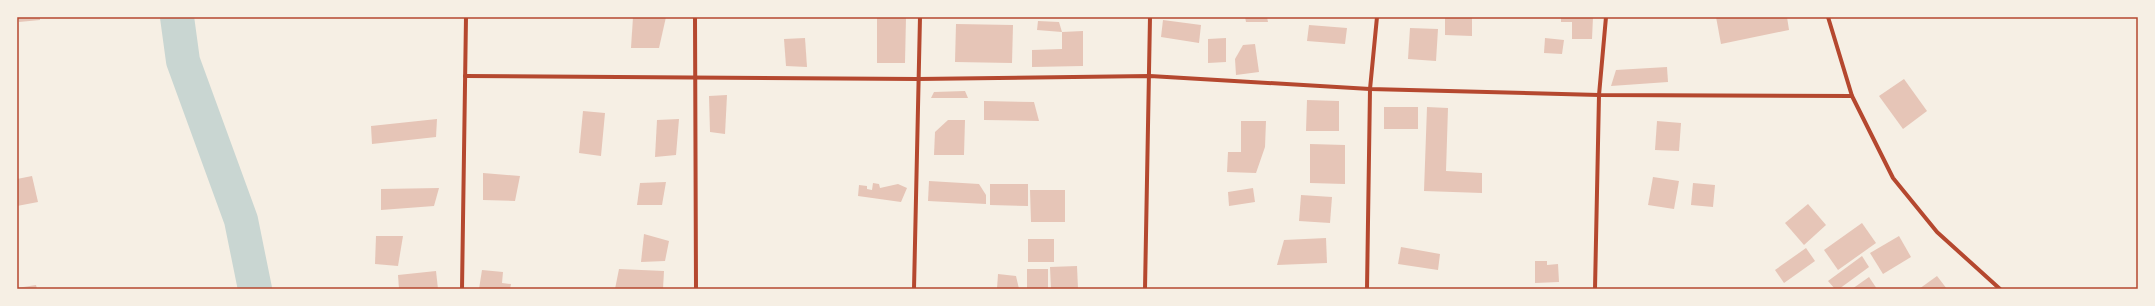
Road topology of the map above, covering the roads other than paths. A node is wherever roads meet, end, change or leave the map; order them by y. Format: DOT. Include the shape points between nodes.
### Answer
graph roads {
  1 [pos="466,17"];
  2 [pos="695,17"];
  3 [pos="920,17"];
  4 [pos="1150,17"];
  5 [pos="1377,17"];
  6 [pos="1606,17"];
  7 [pos="1828,17"];
  8 [pos="465,76"];
  9 [pos="1150,76"];
  10 [pos="694,77"];
  11 [pos="918,79"];
  12 [pos="1370,89"];
  13 [pos="1599,95"];
  14 [pos="1852,96"];
  15 [pos="462,289"];
  16 [pos="696,289"];
  17 [pos="914,289"];
  18 [pos="1145,289"];
  19 [pos="1367,289"];
  20 [pos="1595,289"];
  21 [pos="2000,289"];
  1 -- 8 [label="street"];
  2 -- 10 [label="street"];
  3 -- 11 [label="street"];
  4 -- 9 [label="street"];
  5 -- 12 [label="street"];
  6 -- 13 [label="street"];
  7 -- 14 [label="street"];
  8 -- 10 [label="street"];
  8 -- 15 [label="street"];
  9 -- 11 [label="street"];
  9 -- 12 [label="street"];
  9 -- 18 [label="street"];
  10 -- 11 [label="street"];
  10 -- 16 [label="street"];
  11 -- 17 [label="street"];
  12 -- 13 [label="street"];
  12 -- 19 [label="street"];
  13 -- 14 [label="street"];
  13 -- 20 [label="street"];
  14 -- 21 [label="street" via="1893,178 1937,232"];
}
